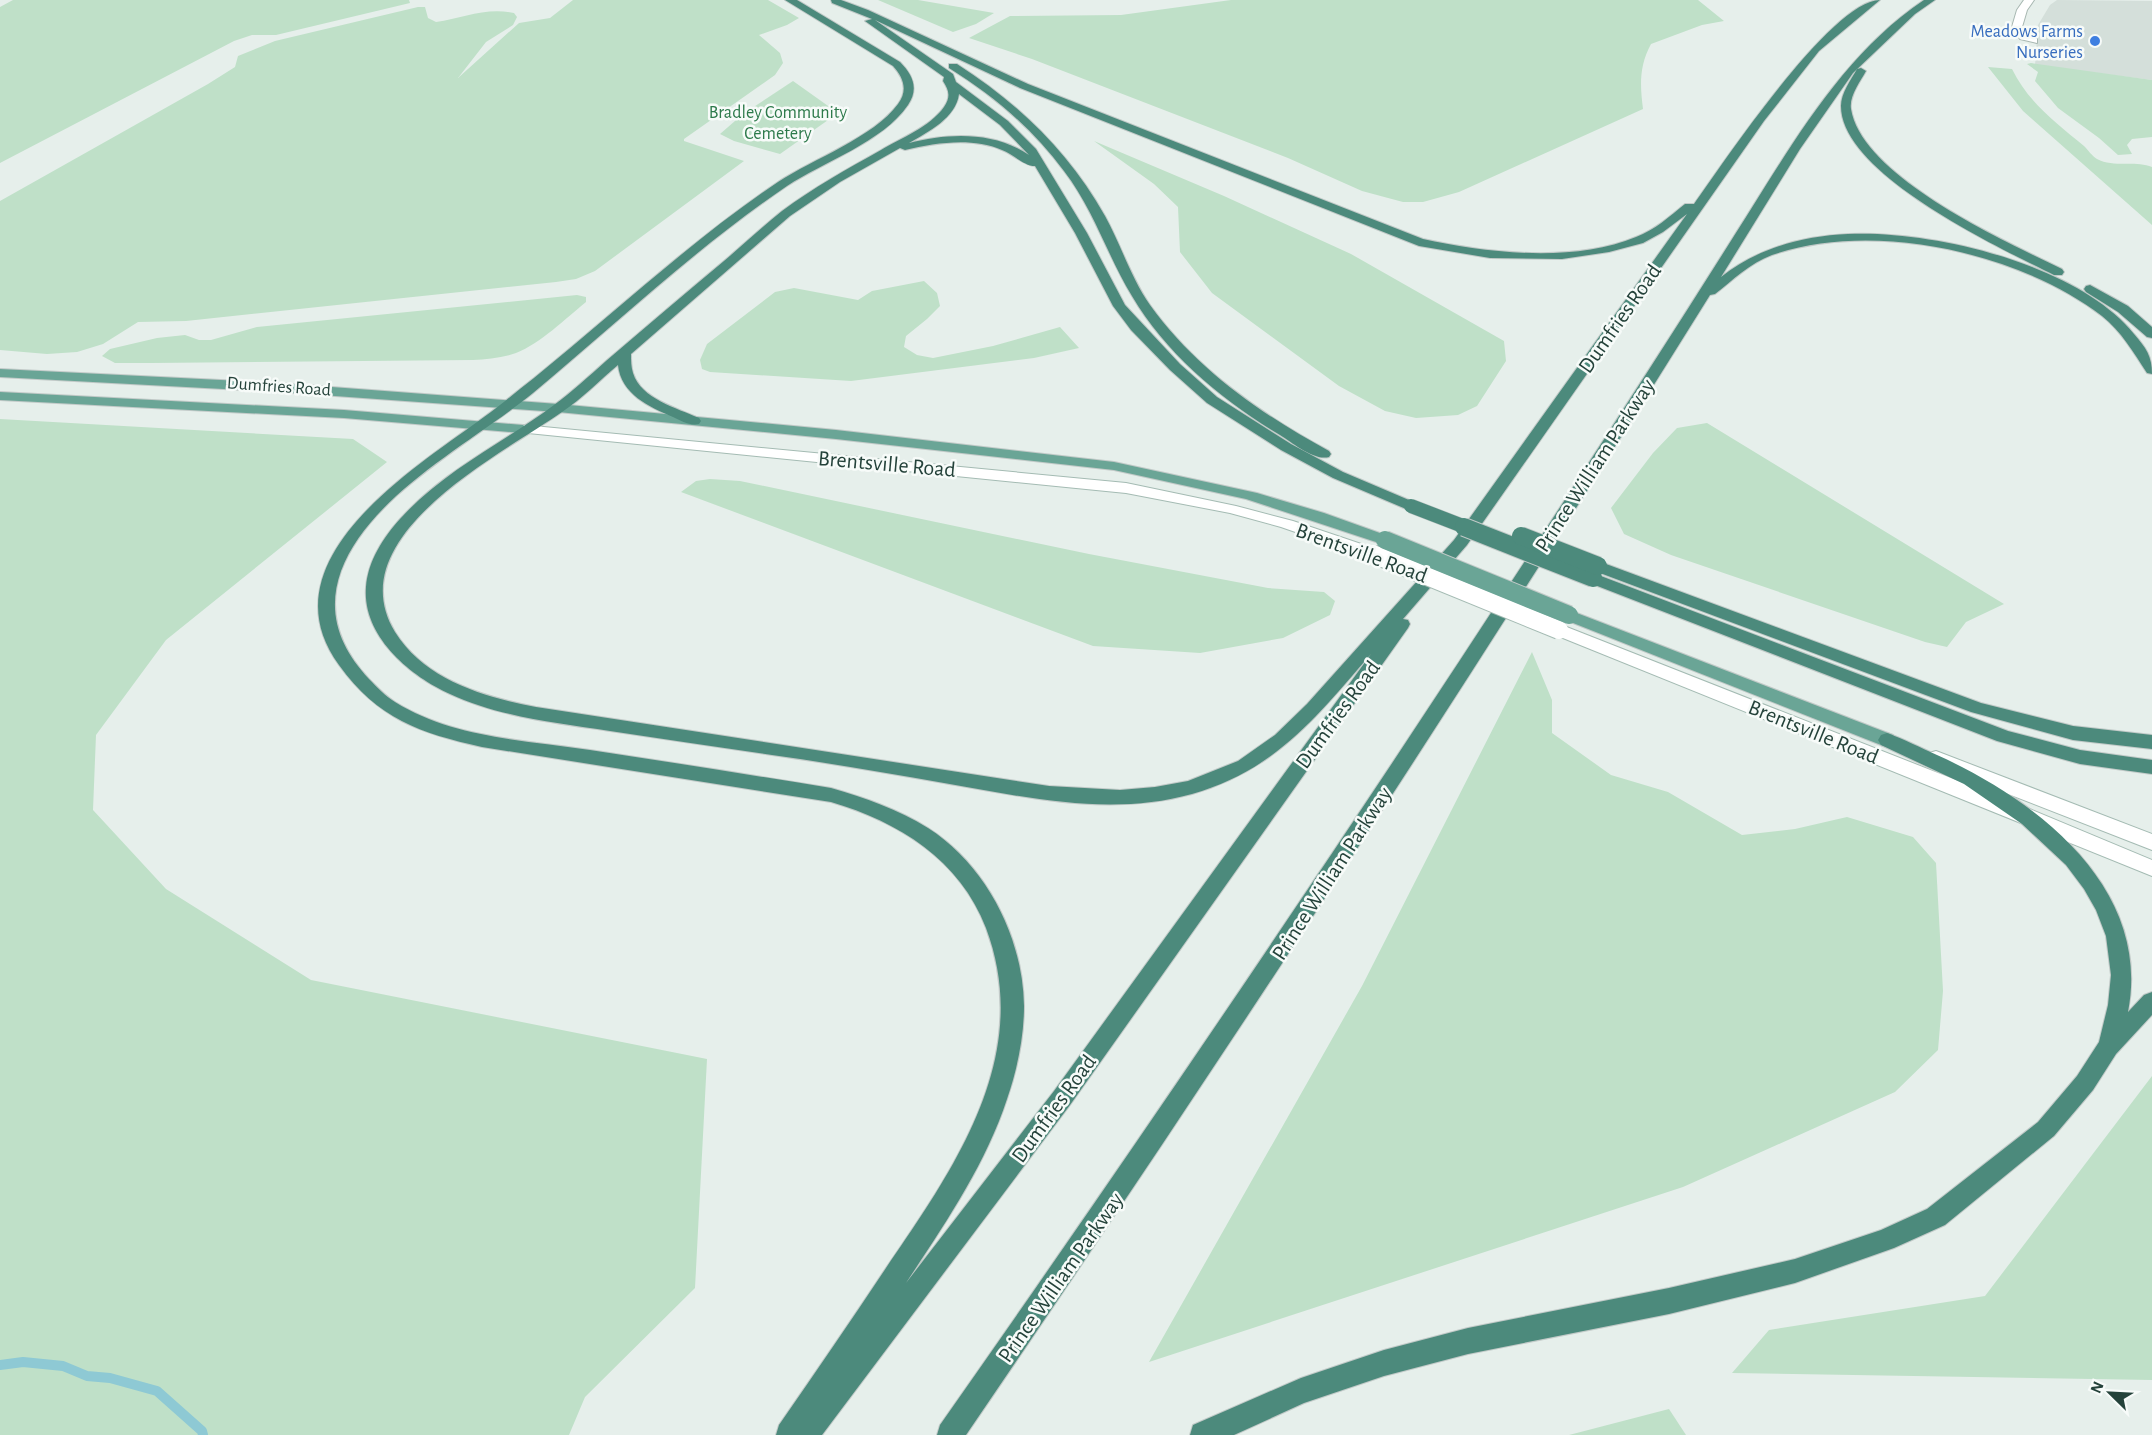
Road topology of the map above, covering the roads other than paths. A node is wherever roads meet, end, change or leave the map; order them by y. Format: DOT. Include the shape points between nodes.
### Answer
graph roads {
  1 [pos="790,0"];
  2 [pos="806,0"];
  3 [pos="834,0"];
  4 [pos="1875,0"];
  5 [pos="1930,0"];
  6 [pos="2029,0"];
  7 [pos="870,21"];
  8 [pos="2034,41"];
  9 [pos="1875,46"];
  10 [pos="953,85"];
  11 [pos="866,162"];
  12 [pos="1046,174"];
  13 [pos="1708,190"];
  14 [pos="1698,302"];
  15 [pos="2152,334"];
  16 [pos="624,354"];
  17 [pos="2152,370"];
  18 [pos="0,373"];
  19 [pos="0,396"];
  20 [pos="509,405"];
  21 [pos="558,409"];
  22 [pos="694,421"];
  23 [pos="481,425"];
  24 [pos="523,429"];
  25 [pos="1415,501"];
  26 [pos="1461,542"];
  27 [pos="1595,572"];
  28 [pos="1564,622"];
  29 [pos="1887,740"];
  30 [pos="2152,742"];
  31 [pos="2152,767"];
  32 [pos="2020,813"];
  33 [pos="2152,842"];
  34 [pos="2152,868"];
  35 [pos="2152,1001"];
  36 [pos="2108,1047"];
  37 [pos="789,1435"];
  38 [pos="805,1435"];
  39 [pos="950,1435"];
  40 [pos="1203,1435"];
  1 -- 20 [label="highway" via="898,65 909,82 909,94 899,111 738,216"];
  2 -- 10 [label="highway"];
  3 -- 7 [label="highway"];
  3 -- 13 [label="highway" via="983,69 1129,129 1403,237 1444,248 1528,257 1595,252 1647,237"];
  4 -- 13 [label="highway, Dumfries Road" via="1815,49"];
  5 -- 9 [label="highway"];
  6 -- 8 [label="main road" via="2018,27 2020,35"];
  7 -- 10 [label="highway" via="940,68"];
  7 -- 25 [label="highway" via="971,77 1043,137 1098,214 1145,307 1201,369 1244,404 1316,450"];
  9 -- 14 [label="highway" via="1849,71 1815,119"];
  9 -- 15 [label="highway" via="1850,91 1846,109 1855,136 1873,160 1936,207 2094,291"];
  10 -- 11 [label="highway" via="952,101 936,122"];
  10 -- 12 [label="highway" via="1014,131"];
  11 -- 12 [label="highway" via="913,145 972,140 1017,151"];
  11 -- 16 [label="highway" via="786,214"];
  12 -- 25 [label="highway" via="1119,306 1143,335 1212,400 1338,475"];
  13 -- 26 [label="highway, Dumfries Road"];
  14 -- 17 [label="highway" via="1745,264 1788,246 1842,237 1910,240 2003,262 2073,292 2108,314 2134,341"];
  14 -- 39 [label="highway, Prince William Parkway" via="1284,946"];
  16 -- 21 [label="highway"];
  16 -- 22 [label="highway" via="626,372 635,388 652,401"];
  18 -- 20 [label="main road, Dumfries Road" via="247,384"];
  19 -- 23 [label="main road, Dumfries Road"];
  20 -- 21 [label="main road, Dumfries Road"];
  20 -- 23 [label="highway"];
  21 -- 22 [label="main road, Brentsville Road"];
  21 -- 24 [label="highway"];
  22 -- 28 [label="main road, Brentsville Road, bridge" via="1144,471 1263,498 1385,540"];
  23 -- 24 [label="main road, Dumfries Road"];
  23 -- 37 [label="highway" via="383,501 351,537 335,567 326,598 327,627 337,653 386,706 438,731 497,744 831,795 880,810 918,829 961,866 990,909 1005,948 1014,979 1014,1013 998,1099 938,1213"];
  24 -- 26 [label="highway" via="449,483 391,537 379,561 373,591 377,618 405,659 446,684 488,702 544,715 1036,792 1103,797 1167,792 1220,777 1264,755 1304,720"];
  24 -- 28 [label="main road, Brentsville Road, bridge" via="1126,488 1287,524"];
  25 -- 27 [label="highway, bridge"];
  26 -- 38 [label="highway, Dumfries Road" via="1062,1098"];
  27 -- 30 [label="highway" via="1977,708 2073,733"];
  27 -- 31 [label="highway" via="2003,735 2080,757"];
  28 -- 29 [label="main road, Brentsville Road"];
  28 -- 32 [label="main road, Brentsville Road"];
  29 -- 32 [label="highway" via="1965,777"];
  29 -- 33 [label="main road, Brentsville Road"];
  32 -- 34 [label="main road, Brentsville Road"];
  32 -- 36 [label="highway" via="2076,866 2110,918 2122,982"];
  35 -- 36 [label="highway"];
  36 -- 40 [label="highway" via="2085,1083 2046,1129 1936,1217 1884,1240 1795,1271 1468,1341 1384,1363 1301,1391"];
}
